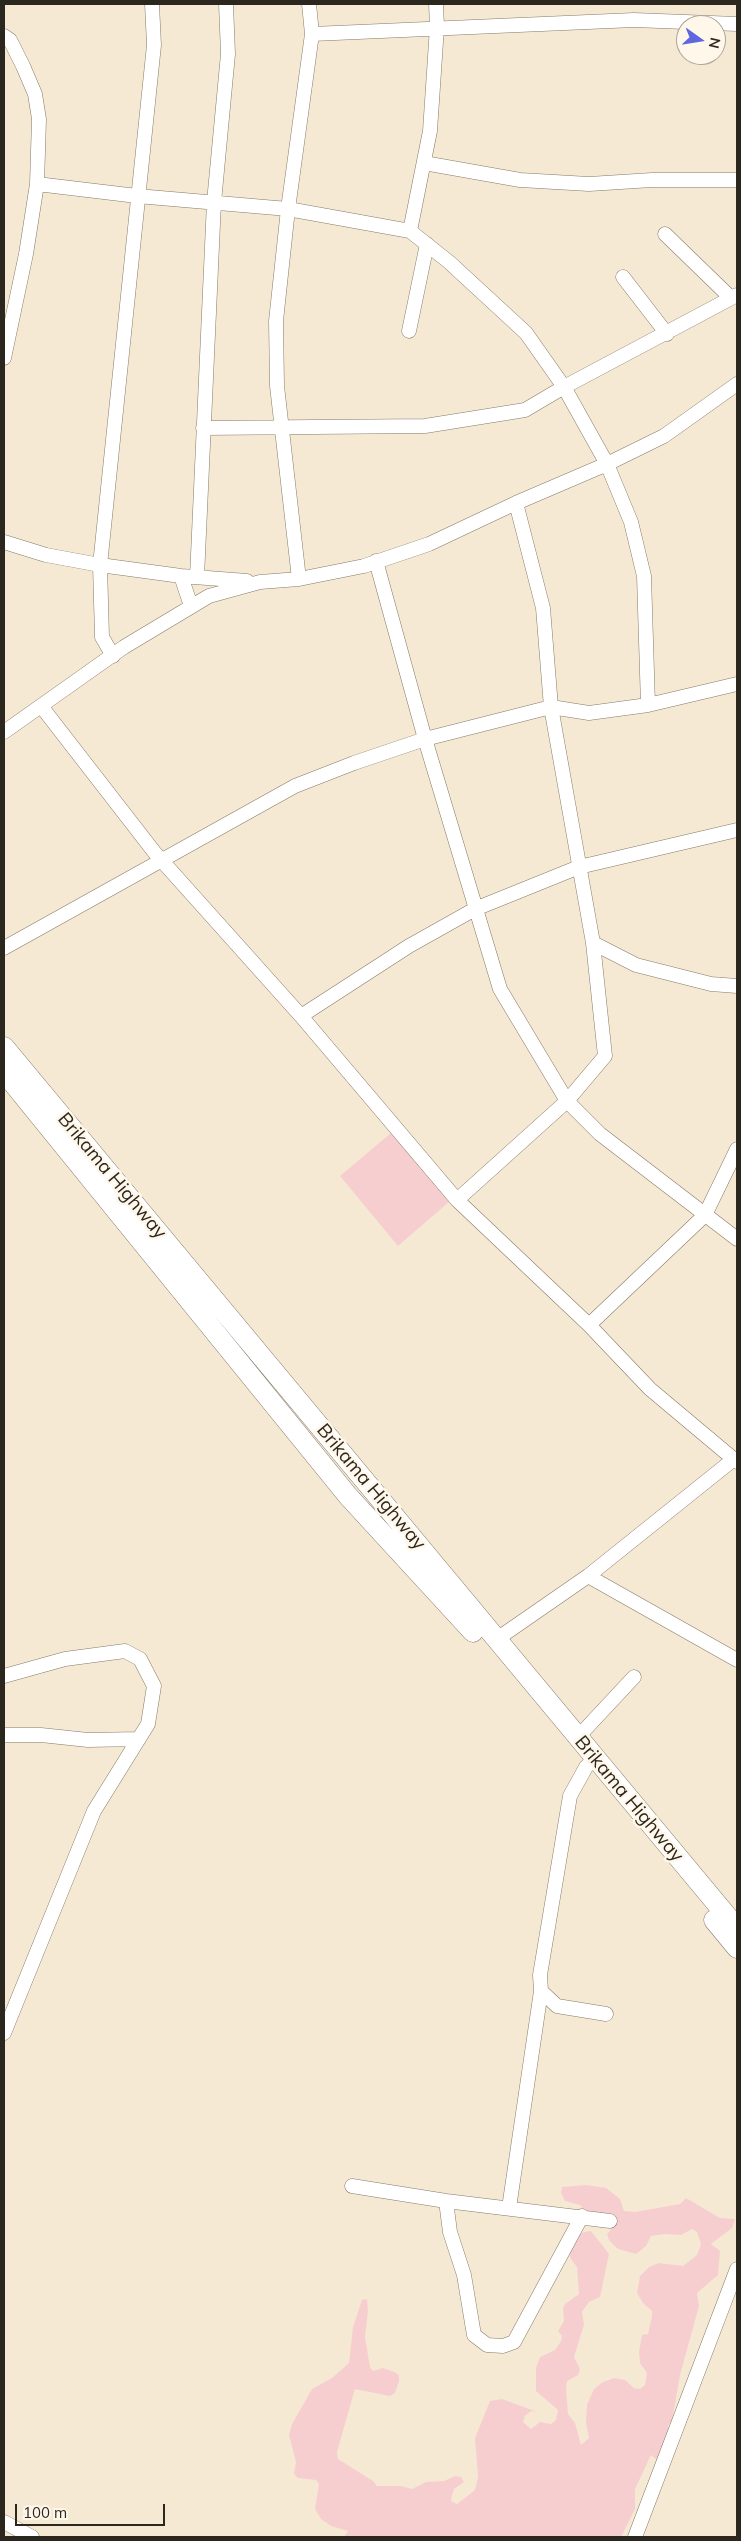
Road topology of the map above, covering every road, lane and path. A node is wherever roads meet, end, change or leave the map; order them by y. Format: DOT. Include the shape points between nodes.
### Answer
graph roads {
  1 [pos="152,4"];
  2 [pos="226,4"];
  3 [pos="310,4"];
  4 [pos="436,4"];
  5 [pos="737,24"];
  6 [pos="437,27"];
  7 [pos="312,34"];
  8 [pos="4,36"];
  9 [pos="424,163"];
  10 [pos="737,180"];
  11 [pos="37,184"];
  12 [pos="137,196"];
  13 [pos="214,202"];
  14 [pos="288,209"];
  15 [pos="410,231"];
  16 [pos="665,234"];
  17 [pos="426,244"];
  18 [pos="623,277"];
  19 [pos="734,297"];
  20 [pos="408,330"];
  21 [pos="667,334"];
  22 [pos="4,358"];
  23 [pos="737,384"];
  24 [pos="564,387"];
  25 [pos="281,426"];
  26 [pos="203,428"];
  27 [pos="607,464"];
  28 [pos="516,503"];
  29 [pos="4,542"];
  30 [pos="376,561"];
  31 [pos="100,565"];
  32 [pos="181,576"];
  33 [pos="197,576"];
  34 [pos="299,578"];
  35 [pos="260,582"];
  36 [pos="191,606"];
  37 [pos="113,656"];
  38 [pos="737,684"];
  39 [pos="648,704"];
  40 [pos="41,706"];
  41 [pos="551,708"];
  42 [pos="4,732"];
  43 [pos="425,739"];
  44 [pos="737,830"];
  45 [pos="161,859"];
  46 [pos="579,867"];
  47 [pos="475,909"];
  48 [pos="593,943"];
  49 [pos="4,948"];
  50 [pos="737,986"];
  51 [pos="301,1016"];
  52 [pos="4,1047"];
  53 [pos="4,1072"];
  54 [pos="567,1102"];
  55 [pos="737,1149"];
  56 [pos="458,1200"];
  57 [pos="705,1215"];
  58 [pos="737,1239"];
  59 [pos="589,1324"];
  60 [pos="736,1461"];
  61 [pos="588,1576"];
  62 [pos="497,1639"];
  63 [pos="737,1660"];
  64 [pos="4,1676"];
  65 [pos="634,1677"];
  66 [pos="4,1735"];
  67 [pos="578,1737"];
  68 [pos="139,1739"];
  69 [pos="591,1763"];
  70 [pos="737,1928"];
  71 [pos="737,1948"];
  72 [pos="541,1991"];
  73 [pos="606,2014"];
  74 [pos="4,2033"];
  75 [pos="352,2186"];
  76 [pos="446,2201"];
  77 [pos="509,2208"];
  78 [pos="582,2216"];
  79 [pos="610,2221"];
  80 [pos="737,2269"];
  81 [pos="4,2522"];
  82 [pos="32,2537"];
  83 [pos="635,2537"];
  1 -- 12 [label="street" via="154,45"];
  2 -- 13 [label="street" via="228,54"];
  3 -- 7 [label="street"];
  4 -- 6 [label="street"];
  5 -- 6 [label="street" via="634,20"];
  6 -- 7 [label="street"];
  6 -- 9 [label="street" via="430,131"];
  7 -- 14 [label="street"];
  8 -- 11 [label="street" via="10,40 35,94 39,119"];
  9 -- 10 [label="street" via="520,180 589,184"];
  9 -- 15 [label="street"];
  11 -- 12 [label="street"];
  11 -- 22 [label="street"];
  12 -- 13 [label="street"];
  12 -- 31 [label="street"];
  13 -- 14 [label="street"];
  13 -- 26 [label="street"];
  14 -- 15 [label="street"];
  14 -- 25 [label="street" via="276,321"];
  15 -- 17 [label="street"];
  16 -- 19 [label="street"];
  17 -- 20 [label="street"];
  17 -- 24 [label="street" via="526,333"];
  18 -- 21 [label="street"];
  19 -- 21 [label="street"];
  21 -- 24 [label="street"];
  23 -- 27 [label="street" via="664,436"];
  24 -- 25 [label="street" via="525,410 425,426"];
  24 -- 27 [label="street"];
  25 -- 26 [label="street"];
  25 -- 34 [label="street"];
  26 -- 33 [label="street"];
  27 -- 28 [label="street"];
  27 -- 39 [label="street" via="631,522 644,576"];
  28 -- 30 [label="street" via="429,544"];
  28 -- 41 [label="street" via="543,608"];
  29 -- 31 [label="street" via="46,555"];
  30 -- 34 [label="street"];
  30 -- 43 [label="street"];
  31 -- 32 [label="street"];
  31 -- 37 [label="street" via="102,637"];
  32 -- 33 [label="street"];
  32 -- 36 [label="street"];
  33 -- 35 [label="street"];
  34 -- 35 [label="street"];
  35 -- 36 [label="street" via="209,596"];
  36 -- 37 [label="street"];
  37 -- 40 [label="street"];
  38 -- 39 [label="street"];
  39 -- 41 [label="street" via="590,712"];
  40 -- 42 [label="street"];
  40 -- 45 [label="street"];
  41 -- 43 [label="street"];
  41 -- 46 [label="street"];
  43 -- 45 [label="street" via="295,786"];
  43 -- 47 [label="street"];
  44 -- 46 [label="street"];
  45 -- 49 [label="street"];
  45 -- 51 [label="street"];
  46 -- 47 [label="street"];
  46 -- 48 [label="street"];
  47 -- 51 [label="street" via="409,946"];
  47 -- 54 [label="street" via="500,989"];
  48 -- 50 [label="street" via="636,965 710,984"];
  48 -- 54 [label="street" via="605,1056"];
  51 -- 56 [label="street"];
  52 -- 62 [label="highway, Brikama Highway"];
  53 -- 69 [label="highway, Brikama Highway" via="348,1496"];
  54 -- 56 [label="street"];
  54 -- 57 [label="street" via="600,1134"];
  55 -- 57 [label="street"];
  56 -- 59 [label="street"];
  57 -- 58 [label="street"];
  57 -- 59 [label="street"];
  59 -- 60 [label="street" via="650,1389"];
  60 -- 61 [label="street"];
  61 -- 62 [label="street"];
  61 -- 63 [label="street"];
  62 -- 67 [label="highway, Brikama Highway"];
  64 -- 68 [label="street" via="66,1659 125,1651 140,1659 154,1686 148,1724"];
  65 -- 67 [label="street"];
  66 -- 68 [label="street" via="88,1740"];
  67 -- 69 [label="highway, Brikama Highway"];
  68 -- 74 [label="street" via="94,1812"];
  69 -- 70 [label="highway, Brikama Highway"];
  69 -- 71 [label="highway, Brikama Highway"];
  69 -- 72 [label="street" via="570,1796 540,1975"];
  72 -- 73 [label="street" via="557,2006"];
  72 -- 77 [label="street"];
  75 -- 76 [label="street"];
  76 -- 77 [label="street"];
  76 -- 78 [label="street" via="474,2335 487,2346 514,2342"];
  77 -- 78 [label="street"];
  78 -- 79 [label="street"];
  80 -- 83 [label="street"];
  81 -- 82 [label="street"];
}
